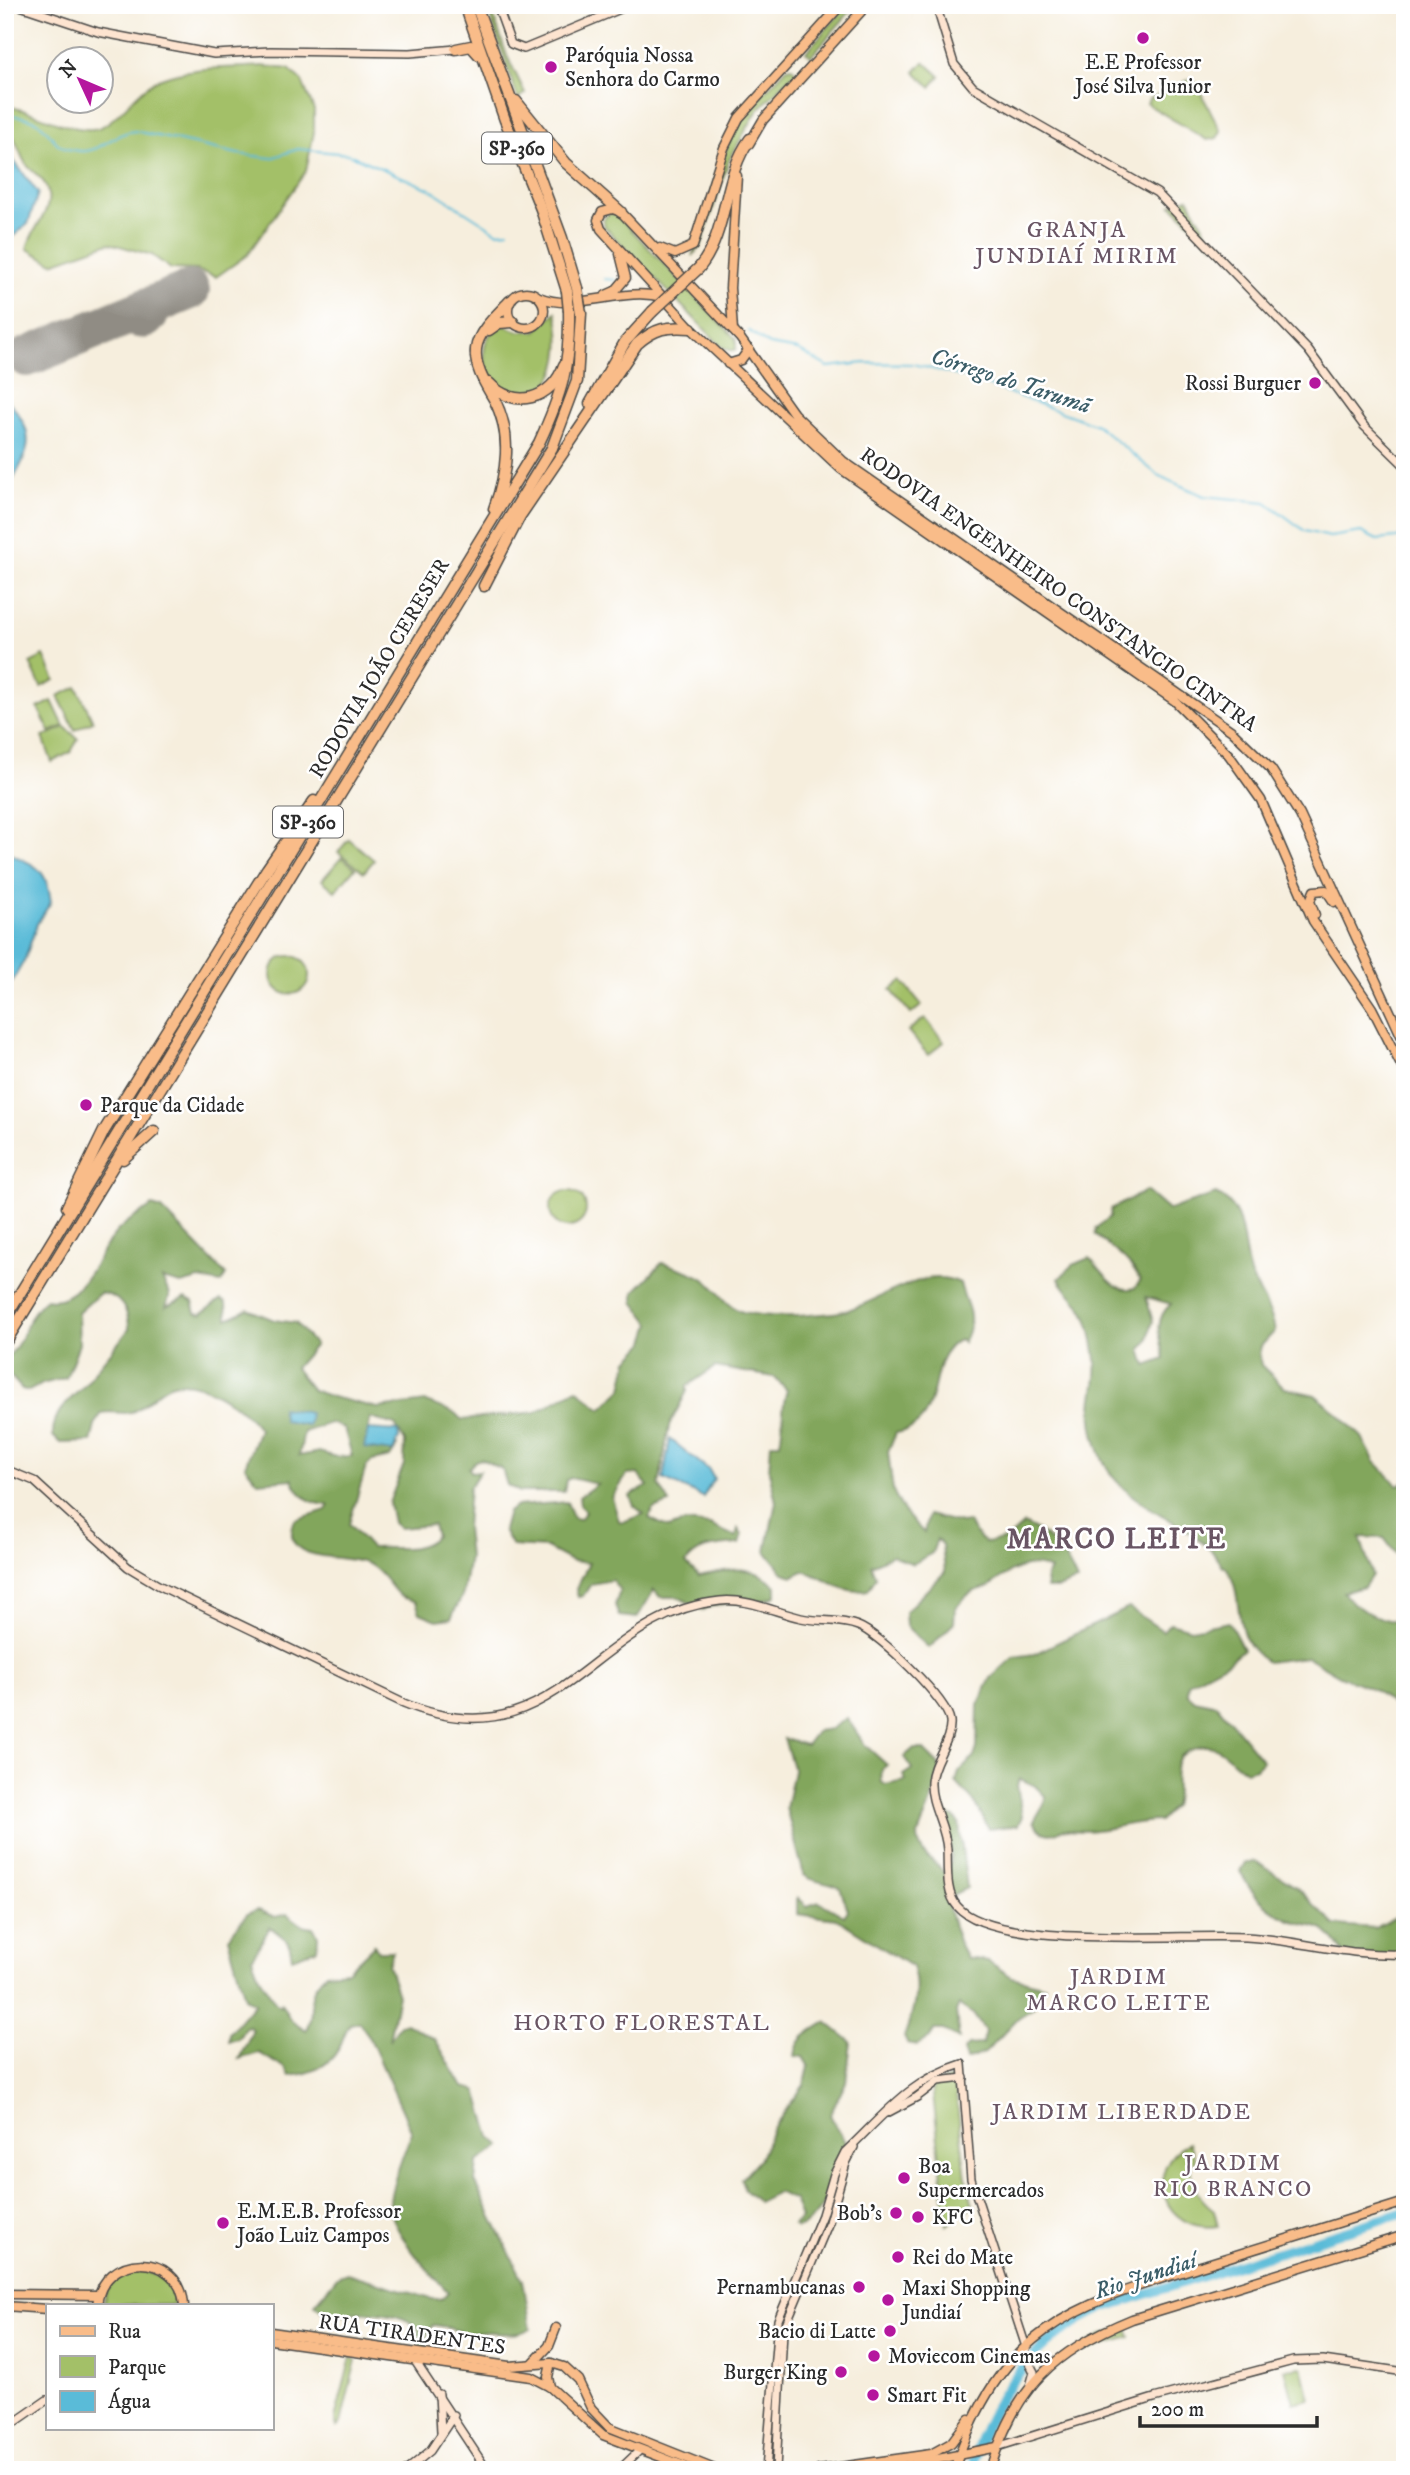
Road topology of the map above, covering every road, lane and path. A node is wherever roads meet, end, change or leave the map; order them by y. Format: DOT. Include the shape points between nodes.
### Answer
graph roads {
  1 [pos="17,5"];
  2 [pos="465,5"];
  3 [pos="476,5"];
  4 [pos="497,5"];
  5 [pos="630,5"];
  6 [pos="841,5"];
  7 [pos="867,5"];
  8 [pos="935,6"];
  9 [pos="469,16"];
  10 [pos="813,37"];
  11 [pos="456,49"];
  12 [pos="819,59"];
  13 [pos="489,75"];
  14 [pos="507,88"];
  15 [pos="750,139"];
  16 [pos="621,212"];
  17 [pos="651,244"];
  18 [pos="617,247"];
  19 [pos="572,289"];
  20 [pos="603,296"];
  21 [pos="662,297"];
  22 [pos="539,298"];
  23 [pos="510,301"];
  24 [pos="558,303"];
  25 [pos="540,321"];
  26 [pos="513,323"];
  27 [pos="691,328"];
  28 [pos="733,330"];
  29 [pos="483,334"];
  30 [pos="569,348"];
  31 [pos="749,348"];
  32 [pos="727,364"];
  33 [pos="482,376"];
  34 [pos="560,458"];
  35 [pos="1405,466"];
  36 [pos="486,530"];
  37 [pos="502,531"];
  38 [pos="484,586"];
  39 [pos="1390,1014"];
  40 [pos="1403,1040"];
  41 [pos="1405,1062"];
  42 [pos="1405,1073"];
  43 [pos="155,1131"];
  44 [pos="94,1198"];
  45 [pos="5,1318"];
  46 [pos="5,1343"];
  47 [pos="5,1469"];
  48 [pos="1405,1954"];
  49 [pos="926,2077"];
  50 [pos="964,2078"];
  51 [pos="926,2090"];
  52 [pos="883,2114"];
  53 [pos="857,2140"];
  54 [pos="842,2176"];
  55 [pos="828,2196"];
  56 [pos="1405,2202"];
  57 [pos="1405,2235"];
  58 [pos="819,2247"];
  59 [pos="805,2256"];
  60 [pos="5,2294"];
  61 [pos="99,2295"];
  62 [pos="97,2304"];
  63 [pos="184,2304"];
  64 [pos="5,2306"];
  65 [pos="46,2309"];
  66 [pos="782,2309"];
  67 [pos="556,2329"];
  68 [pos="783,2331"];
  69 [pos="273,2332"];
  70 [pos="273,2340"];
  71 [pos="1026,2351"];
  72 [pos="415,2361"];
  73 [pos="551,2362"];
  74 [pos="435,2363"];
  75 [pos="532,2364"];
  76 [pos="1405,2372"];
  77 [pos="429,2378"];
  78 [pos="550,2386"];
  79 [pos="1030,2386"];
  80 [pos="439,2393"];
  81 [pos="587,2395"];
  82 [pos="563,2398"];
  83 [pos="46,2401"];
  84 [pos="979,2406"];
  85 [pos="454,2415"];
  86 [pos="5,2429"];
  87 [pos="441,2432"];
  88 [pos="997,2447"];
  89 [pos="640,2450"];
  90 [pos="962,2455"];
  91 [pos="407,2470"];
  92 [pos="487,2470"];
  93 [pos="619,2470"];
  94 [pos="695,2470"];
  95 [pos="718,2470"];
  96 [pos="766,2470"];
  97 [pos="776,2470"];
  98 [pos="819,2470"];
  99 [pos="884,2470"];
  100 [pos="954,2470"];
  101 [pos="990,2470"];
  1 -- 11 [label="street" via="98,32 214,54"];
  2 -- 9 [label="highway, SP-360"];
  3 -- 14 [label="highway, SP-360"];
  4 -- 5 [label="street" via="510,41 524,49"];
  6 -- 10 [label="main road"];
  7 -- 12 [label="main road"];
  8 -- 35 [label="street" via="954,64 972,87 1157,193 1308,349 1364,426"];
  9 -- 11 [label="highway" via="466,41"];
  9 -- 13 [label="highway, SP-360"];
  10 -- 12 [label="main road" via="800,59 810,66"];
  10 -- 17 [label="main road" via="739,117 692,246 675,254"];
  11 -- 13 [label="highway" via="475,48"];
  12 -- 15 [label="main road"];
  13 -- 19 [label="highway, SP-360"];
  14 -- 16 [label="highway" via="566,163"];
  14 -- 19 [label="highway, SP-360"];
  15 -- 28 [label="main road" via="735,186"];
  15 -- 34 [label="highway, bridge" via="735,169 714,244 699,268 625,342"];
  16 -- 17 [label="main road, RODOVIA ENGENHEIRO CONSTANCIO CINTRA"];
  16 -- 18 [label="main road" via="607,210 598,220"];
  17 -- 28 [label="main road, RODOVIA ENGENHEIRO CONSTANCIO CINTRA"];
  18 -- 20 [label="main road" via="626,278 615,292"];
  18 -- 21 [label="main road, RODOVIA ENGENHEIRO CONSTANCIO CINTRA"];
  19 -- 30 [label="highway, RODOVIA JOÃO CERESER / SP-360, bridge"];
  19 -- 37 [label="highway, SP-360, bridge" via="581,313 580,366 566,417"];
  20 -- 21 [label="main road" via="647,293"];
  20 -- 24 [label="main road"];
  21 -- 27 [label="main road, RODOVIA ENGENHEIRO CONSTANCIO CINTRA"];
  22 -- 23 [label="main road" via="523,292"];
  22 -- 24 [label="main road"];
  22 -- 25 [label="main road" via="544,311"];
  23 -- 26 [label="main road"];
  23 -- 29 [label="highway"];
  24 -- 25 [label="main road"];
  25 -- 26 [label="main road" via="524,328"];
  26 -- 29 [label="highway" via="499,323"];
  27 -- 32 [label="main road, RODOVIA ENGENHEIRO CONSTANCIO CINTRA"];
  27 -- 34 [label="highway" via="670,326 652,331 637,344"];
  28 -- 31 [label="main road, RODOVIA ENGENHEIRO CONSTANCIO CINTRA"];
  29 -- 33 [label="highway" via="476,349"];
  30 -- 33 [label="highway" via="552,387 528,399 508,397"];
  30 -- 36 [label="highway, RODOVIA JOÃO CERESER / SP-360" via="560,398"];
  31 -- 32 [label="main road" via="741,360"];
  31 -- 39 [label="main road, RODOVIA ENGENHEIRO CONSTANCIO CINTRA" via="794,414 850,466 1232,731 1260,756 1300,815"];
  32 -- 42 [label="main road, RODOVIA ENGENHEIRO CONSTANCIO CINTRA" via="841,469 1175,701 1229,755 1261,800 1313,922 1372,1008"];
  33 -- 36 [label="highway" via="500,415 506,455 503,486"];
  34 -- 37 [label="highway"];
  34 -- 38 [label="highway" via="520,516"];
  36 -- 45 [label="highway, RODOVIA JOÃO CERESER / SP-360"];
  37 -- 44 [label="highway, RODOVIA JOÃO CERESER / SP-360"];
  39 -- 40 [label="main road, RODOVIA ENGENHEIRO CONSTANCIO CINTRA"];
  39 -- 41 [label="main road" via="1328,892 1314,891 1310,901 1317,919 1378,1010"];
  43 -- 44 [label="highway" via="132,1147"];
  44 -- 46 [label="highway, RODOVIA JOÃO CERESER / SP-360"];
  47 -- 48 [label="street" via="34,1481 128,1567 158,1585 432,1713 463,1718 495,1716 540,1703 644,1626 703,1603 737,1601 803,1618 856,1625 920,1677 948,1714 950,1727 934,1764 932,1794 947,1842 951,1896 966,1914 1000,1928 1045,1935 1246,1937 1363,1954"];
  49 -- 50 [label="street" via="962,2064"];
  49 -- 51 [label="street"];
  49 -- 52 [label="street"];
  50 -- 51 [label="street" via="938,2081"];
  50 -- 71 [label="street" via="971,2179"];
  51 -- 52 [label="street"];
  52 -- 53 [label="street"];
  53 -- 54 [label="street"];
  53 -- 55 [label="street" via="845,2151"];
  54 -- 55 [label="street"];
  54 -- 58 [label="street"];
  55 -- 59 [label="street"];
  56 -- 71 [label="main road" via="1101,2298 1059,2320"];
  57 -- 79 [label="main road" via="1097,2333"];
  58 -- 59 [label="street"];
  58 -- 68 [label="street"];
  59 -- 66 [label="street"];
  60 -- 61 [label="main road"];
  61 -- 62 [label="main road"];
  61 -- 63 [label="main road" via="114,2272 139,2263 166,2271 176,2280"];
  64 -- 65 [label="main road"];
  66 -- 68 [label="street"];
  66 -- 96 [label="street" via="775,2333"];
  67 -- 75 [label="main road" via="549,2346"];
  68 -- 97 [label="street"];
  69 -- 75 [label="main road, RUA TIRADENTES" via="509,2366"];
  70 -- 72 [label="main road, RUA TIRADENTES"];
  71 -- 79 [label="street" via="1034,2372"];
  71 -- 84 [label="main road" via="991,2386"];
  72 -- 74 [label="main road, RUA TIRADENTES"];
  72 -- 77 [label="street"];
  73 -- 75 [label="main road, RUA TIRADENTES"];
  73 -- 78 [label="main road"];
  73 -- 81 [label="main road" via="573,2375"];
  74 -- 77 [label="street"];
  74 -- 78 [label="main road, RUA TIRADENTES" via="519,2374"];
  76 -- 88 [label="street" via="1323,2360 1293,2361"];
  77 -- 80 [label="street"];
  78 -- 82 [label="main road, RUA TIRADENTES"];
  79 -- 88 [label="main road" via="1013,2410"];
  80 -- 85 [label="street"];
  80 -- 87 [label="street"];
  81 -- 82 [label="main road" via="578,2404"];
  81 -- 95 [label="main road" via="597,2416 616,2431"];
  82 -- 89 [label="main road, RUA TIRADENTES" via="594,2430"];
  83 -- 86 [label="street"];
  84 -- 90 [label="main road"];
  84 -- 98 [label="main road" via="951,2442 931,2454"];
  85 -- 87 [label="street"];
  85 -- 92 [label="street"];
  87 -- 91 [label="street" via="430,2451"];
  88 -- 90 [label="main road"];
  88 -- 101 [label="main road"];
  89 -- 93 [label="street"];
  89 -- 94 [label="main road, RUA TIRADENTES"];
  90 -- 99 [label="main road"];
  90 -- 100 [label="main road"];
}
